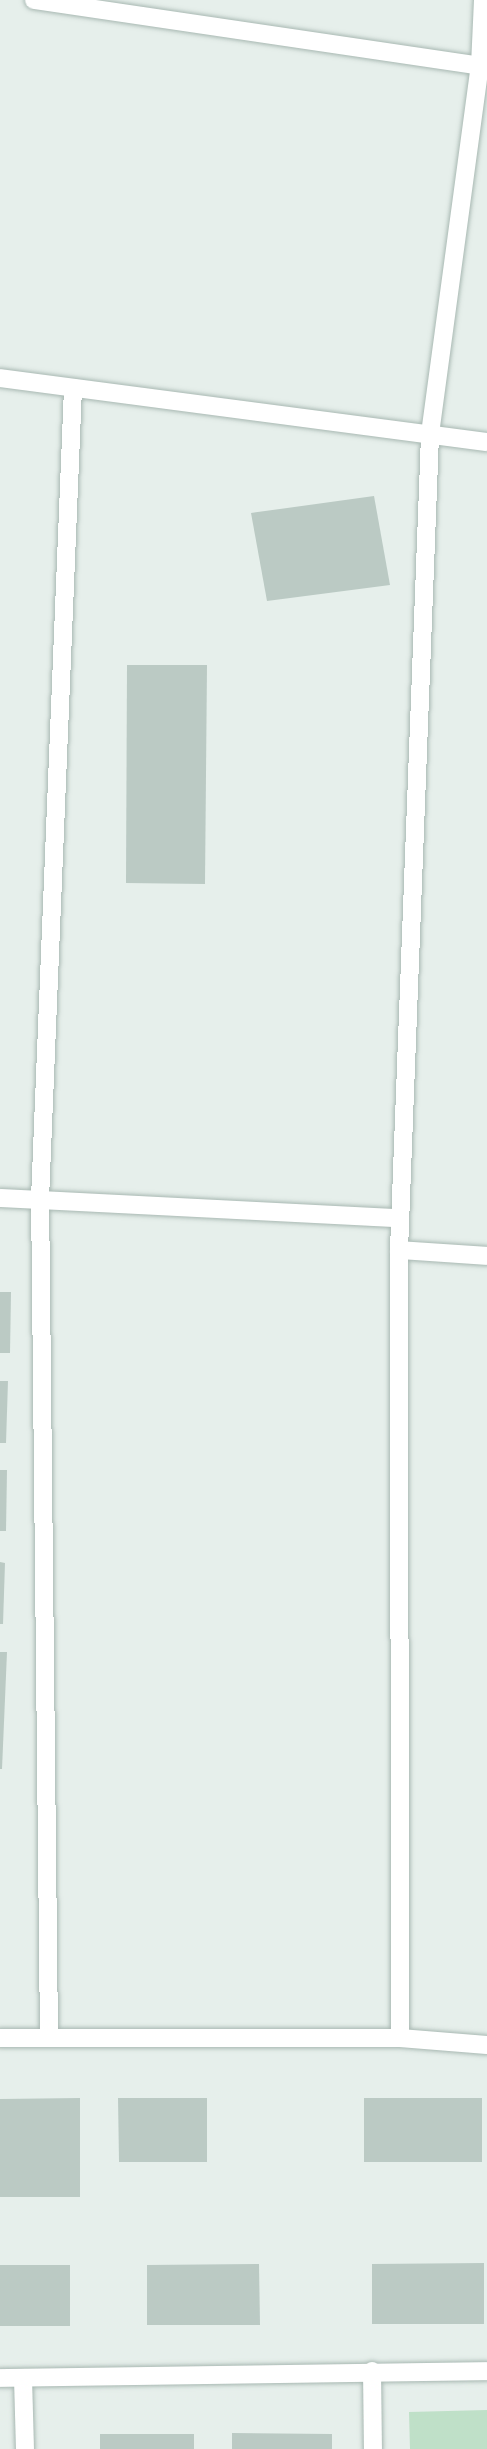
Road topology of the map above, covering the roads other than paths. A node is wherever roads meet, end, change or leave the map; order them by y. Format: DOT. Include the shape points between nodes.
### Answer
graph roads {
  1 [pos="34,0"];
  2 [pos="483,0"];
  3 [pos="100,5"];
  4 [pos="483,66"];
  5 [pos="0,378"];
  6 [pos="73,388"];
  7 [pos="430,434"];
  8 [pos="487,442"];
  9 [pos="0,1198"];
  10 [pos="40,1199"];
  11 [pos="400,1218"];
  12 [pos="399,1251"];
  13 [pos="487,1256"];
  14 [pos="0,2038"];
  15 [pos="49,2038"];
  16 [pos="400,2038"];
  17 [pos="487,2045"];
  18 [pos="372,2371"];
  19 [pos="487,2371"];
  20 [pos="0,2378"];
  21 [pos="22,2378"];
  22 [pos="25,2449"];
  23 [pos="373,2449"];
  1 -- 3 [label="street"];
  2 -- 4 [label="street"];
  3 -- 4 [label="street"];
  4 -- 7 [label="street"];
  5 -- 6 [label="street"];
  6 -- 7 [label="street"];
  6 -- 10 [label="street"];
  7 -- 8 [label="street"];
  7 -- 11 [label="street"];
  9 -- 10 [label="street"];
  10 -- 11 [label="street"];
  10 -- 15 [label="street"];
  11 -- 12 [label="street"];
  12 -- 13 [label="street"];
  12 -- 16 [label="street"];
  14 -- 15 [label="street"];
  15 -- 16 [label="street"];
  16 -- 17 [label="street"];
  18 -- 19 [label="street"];
  18 -- 21 [label="street"];
  18 -- 23 [label="street"];
  20 -- 21 [label="street"];
  21 -- 22 [label="street"];
}
